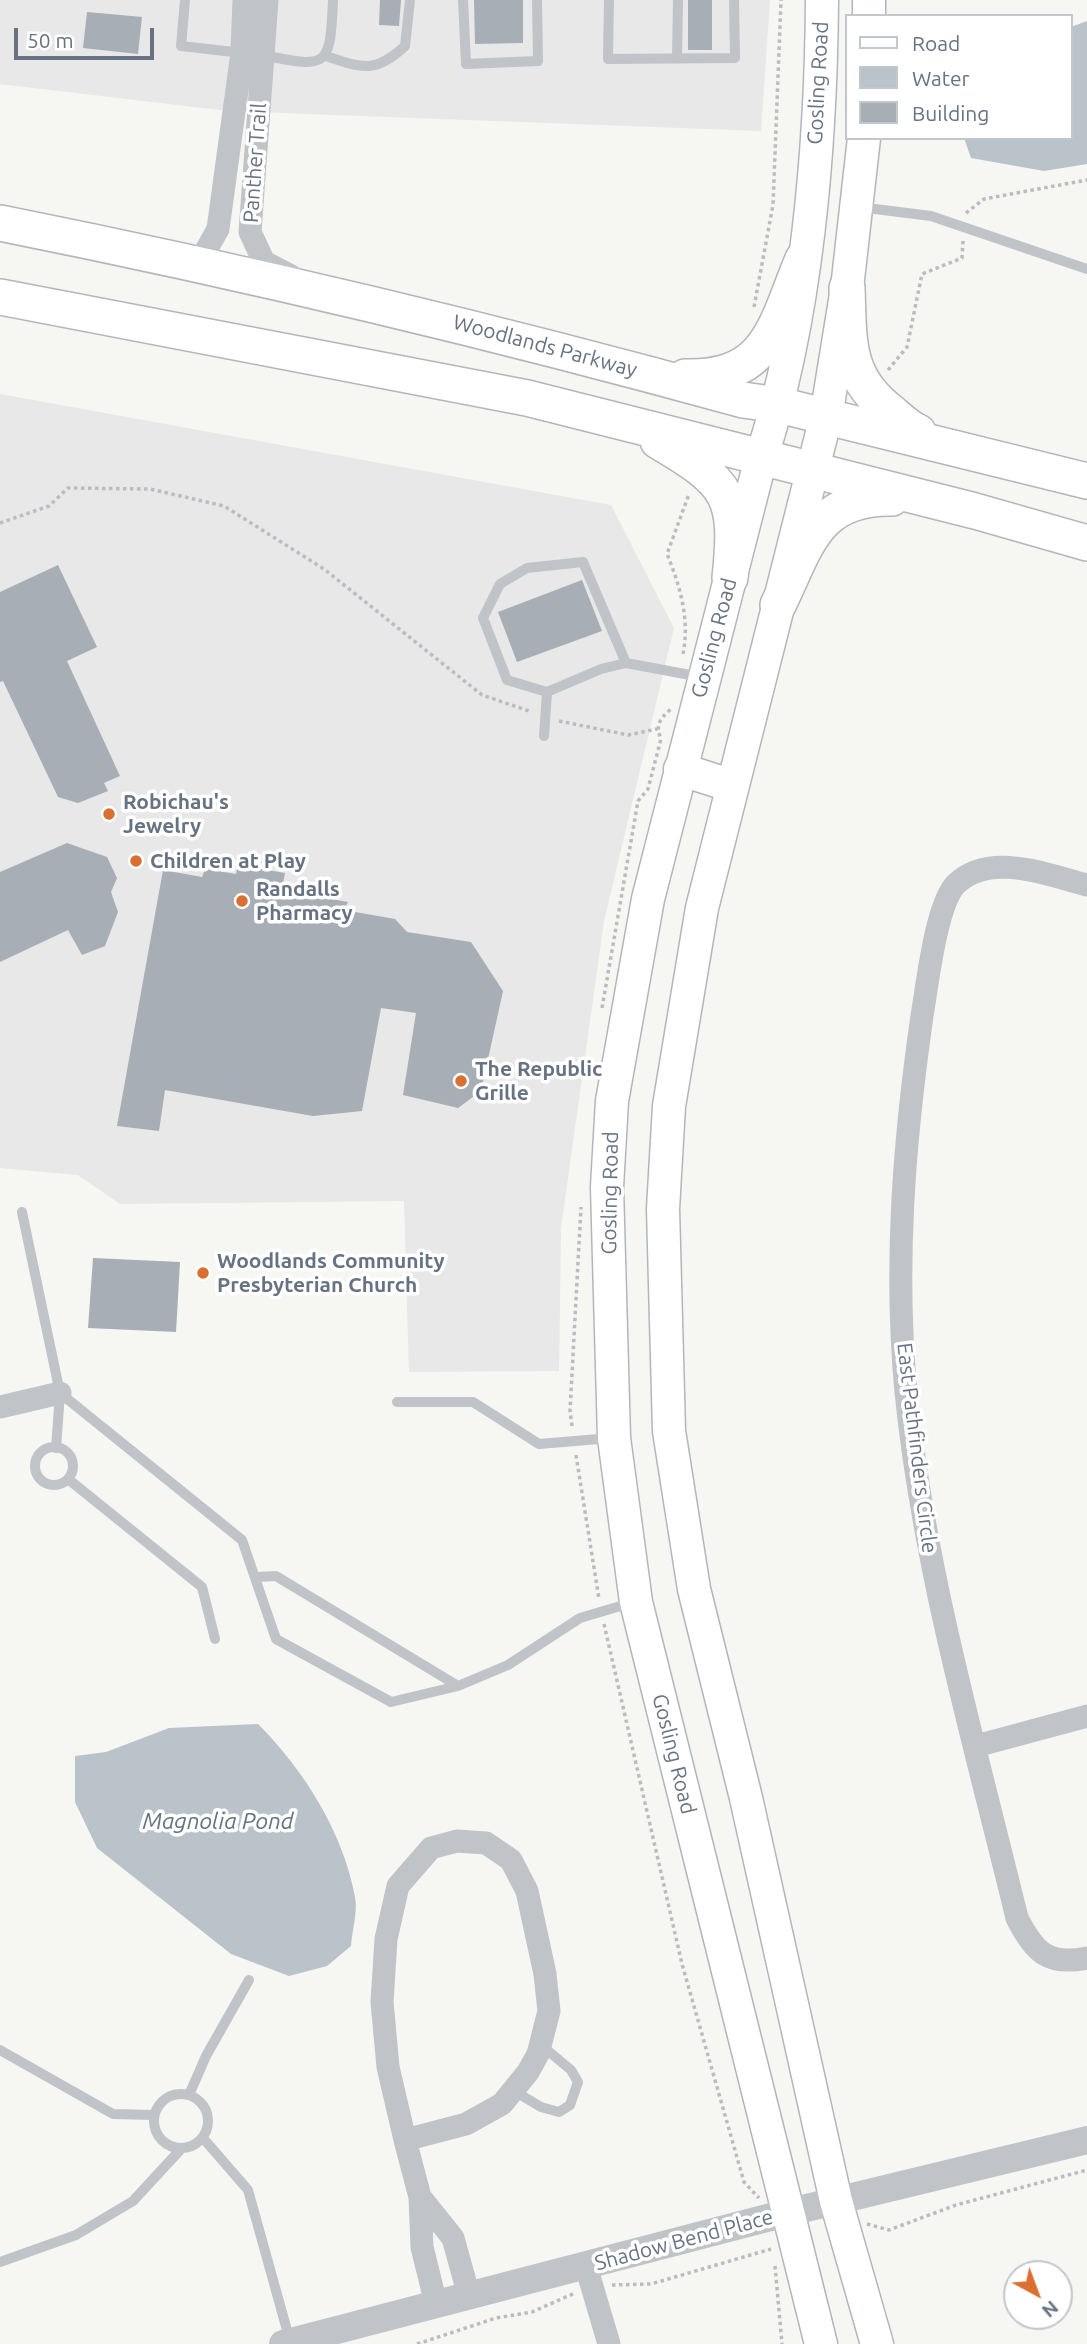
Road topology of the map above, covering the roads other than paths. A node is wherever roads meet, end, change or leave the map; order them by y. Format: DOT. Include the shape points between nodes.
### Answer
graph roads {
  1 [pos="185,0"];
  2 [pos="244,0"];
  3 [pos="267,0"];
  4 [pos="333,0"];
  5 [pos="410,0"];
  6 [pos="463,0"];
  7 [pos="537,0"];
  8 [pos="609,0"];
  9 [pos="678,0"];
  10 [pos="734,0"];
  11 [pos="822,0"];
  12 [pos="253,54"];
  13 [pos="326,55"];
  14 [pos="677,58"];
  15 [pos="864,140"];
  16 [pos="856,207"];
  17 [pos="0,223"];
  18 [pos="803,259"];
  19 [pos="199,263"];
  20 [pos="1087,269"];
  21 [pos="847,289"];
  22 [pos="318,291"];
  23 [pos="0,297"];
  24 [pos="660,376"];
  25 [pos="779,405"];
  26 [pos="827,417"];
  27 [pos="631,424"];
  28 [pos="953,448"];
  29 [pos="761,458"];
  30 [pos="812,471"];
  31 [pos="1087,481"];
  32 [pos="923,498"];
  33 [pos="1087,542"];
  34 [pos="730,578"];
  35 [pos="778,605"];
  36 [pos="626,663"];
  37 [pos="704,678"];
  38 [pos="547,692"];
  39 [pos="544,736"];
  40 [pos="680,769"];
  41 [pos="732,786"];
  42 [pos="1087,885"];
  43 [pos="22,1212"];
  44 [pos="60,1392"];
  45 [pos="397,1402"];
  46 [pos="0,1407"];
  47 [pos="614,1438"];
  48 [pos="56,1448"];
  49 [pos="68,1479"];
  50 [pos="257,1577"];
  51 [pos="636,1602"];
  52 [pos="215,1639"];
  53 [pos="458,1686"];
  54 [pos="1087,1716"];
  55 [pos="976,1746"];
  56 [pos="1087,1958"];
  57 [pos="249,1980"];
  58 [pos="540,2044"];
  59 [pos="0,2050"];
  60 [pos="514,2091"];
  61 [pos="189,2095"];
  62 [pos="154,2115"];
  63 [pos="203,2138"];
  64 [pos="405,2140"];
  65 [pos="1087,2140"];
  66 [pos="181,2149"];
  67 [pos="420,2197"];
  68 [pos="840,2216"];
  69 [pos="793,2227"];
  70 [pos="0,2262"];
  71 [pos="589,2276"];
  72 [pos="469,2295"];
  73 [pos="436,2304"];
  74 [pos="287,2343"];
  75 [pos="609,2344"];
  76 [pos="821,2344"];
  77 [pos="877,2344"];
  1 -- 12 [label="lane" via="181,46"];
  2 -- 12 [label="street, Panther Trail"];
  3 -- 12 [label="street, Panther Trail"];
  4 -- 13 [label="lane" via="331,47"];
  5 -- 13 [label="lane" via="405,46 388,62 364,67"];
  6 -- 7 [label="lane" via="466,64 538,61"];
  8 -- 14 [label="lane" via="608,59"];
  9 -- 14 [label="lane"];
  10 -- 14 [label="lane" via="735,58"];
  11 -- 18 [label="main road, Gosling Road" via="821,95"];
  12 -- 13 [label="lane" via="305,64"];
  12 -- 19 [label="street, Panther Trail" via="218,229"];
  12 -- 22 [label="street, Panther Trail" via="250,232 264,262"];
  15 -- 16 [label="main road"];
  16 -- 20 [label="lane" via="931,216"];
  16 -- 21 [label="main road"];
  17 -- 19 [label="main road, Woodlands Parkway"];
  18 -- 24 [label="main road" via="765,347 749,363 721,376"];
  18 -- 25 [label="main road, Gosling Road"];
  19 -- 22 [label="main road, Woodlands Parkway"];
  21 -- 26 [label="main road"];
  21 -- 28 [label="main road" via="851,353 865,388 911,429"];
  22 -- 24 [label="main road, Woodlands Parkway"];
  23 -- 27 [label="main road" via="527,398"];
  24 -- 25 [label="main road, Woodlands Parkway" via="743,400"];
  25 -- 26 [label="main road, Woodlands Parkway"];
  25 -- 29 [label="main road, Gosling Road"];
  26 -- 28 [label="main road, Woodlands Parkway"];
  26 -- 30 [label="main road"];
  27 -- 29 [label="main road"];
  27 -- 34 [label="main road" via="691,460 722,487 735,533"];
  28 -- 31 [label="main road, Woodlands Parkway"];
  29 -- 30 [label="main road"];
  29 -- 34 [label="main road, Gosling Road"];
  30 -- 32 [label="main road"];
  30 -- 35 [label="main road"];
  32 -- 33 [label="main road"];
  32 -- 35 [label="main road" via="853,501 834,511 817,524"];
  34 -- 37 [label="main road, Gosling Road"];
  35 -- 41 [label="main road"];
  36 -- 37 [label="lane"];
  36 -- 38 [label="lane"];
  36 -- 38 [label="lane" via="583,562 527,568 500,584 483,618 508,680"];
  37 -- 40 [label="main road, Gosling Road"];
  38 -- 39 [label="lane"];
  40 -- 41 [label="main road"];
  40 -- 47 [label="main road, Gosling Road" via="648,899 612,1101 607,1187"];
  41 -- 68 [label="main road" via="702,908 669,1106 663,1209 669,1431 694,1589"];
  42 -- 55 [label="street, East Pathfinders Circle" via="1020,868 991,866 956,884 936,939 905,1144 902,1339 924,1525"];
  43 -- 44 [label="lane"];
  44 -- 46 [label="street"];
  44 -- 48 [label="lane"];
  44 -- 50 [label="lane" via="242,1540"];
  45 -- 47 [label="lane" via="472,1402 539,1444"];
  47 -- 51 [label="main road, Gosling Road"];
  48 -- 49 [label="lane" via="67,1452 73,1463"];
  48 -- 49 [label="lane" via="40,1455 37,1473 50,1485"];
  49 -- 52 [label="lane" via="202,1587"];
  50 -- 53 [label="lane" via="276,1576"];
  50 -- 53 [label="lane" via="276,1640 391,1702"];
  51 -- 53 [label="lane" via="580,1618 508,1665"];
  51 -- 69 [label="main road, Gosling Road"];
  54 -- 55 [label="street"];
  55 -- 56 [label="street, East Pathfinders Circle" via="1017,1918 1028,1941 1044,1957"];
  57 -- 61 [label="lane"];
  58 -- 60 [label="street" via="528,2073"];
  58 -- 60 [label="lane" via="571,2070 578,2082 570,2105 559,2112"];
  58 -- 64 [label="street" via="549,2011 545,1974 527,1891 511,1860 486,1843 457,1841 431,1849 398,1886 383,1968 385,2045"];
  59 -- 62 [label="lane" via="113,2114"];
  60 -- 64 [label="street" via="502,2104 466,2124"];
  61 -- 62 [label="lane" via="171,2096"];
  61 -- 63 [label="lane" via="208,2113"];
  62 -- 66 [label="lane" via="162,2141"];
  63 -- 66 [label="lane"];
  63 -- 74 [label="lane" via="248,2190"];
  64 -- 67 [label="street"];
  65 -- 68 [label="street, Shadow Bend Place"];
  66 -- 70 [label="lane" via="133,2201 76,2235"];
  67 -- 72 [label="street" via="453,2238"];
  67 -- 73 [label="street" via="422,2247"];
  68 -- 69 [label="street, Shadow Bend Place"];
  68 -- 77 [label="main road"];
  69 -- 71 [label="street, Shadow Bend Place"];
  69 -- 76 [label="main road, Gosling Road"];
  71 -- 72 [label="street, Shadow Bend Place"];
  71 -- 75 [label="street"];
  72 -- 73 [label="street, Shadow Bend Place"];
  73 -- 74 [label="street, Shadow Bend Place"];
}
